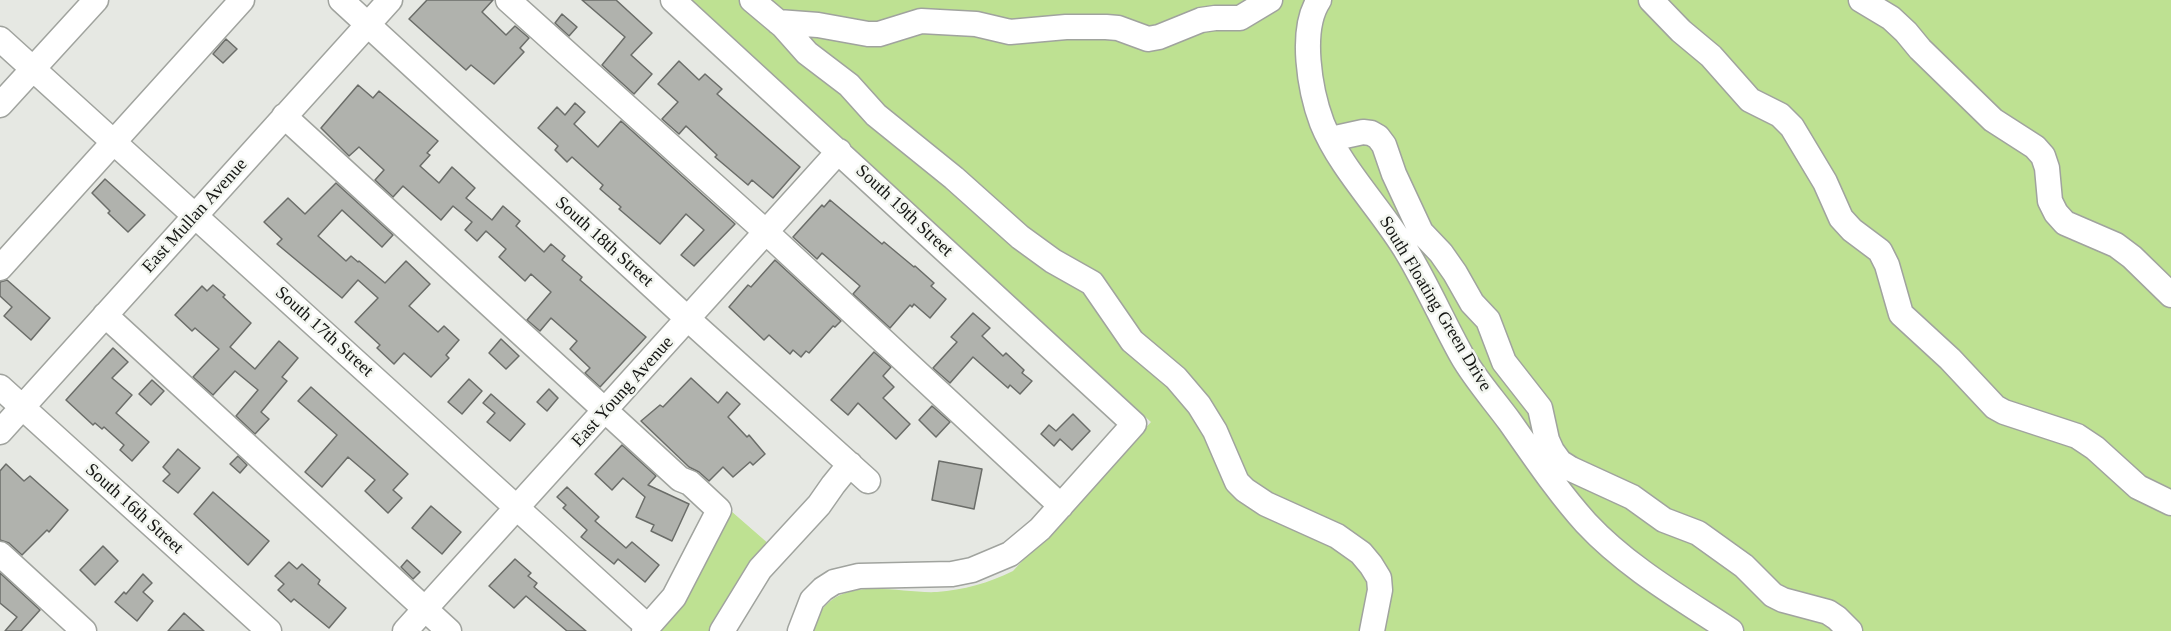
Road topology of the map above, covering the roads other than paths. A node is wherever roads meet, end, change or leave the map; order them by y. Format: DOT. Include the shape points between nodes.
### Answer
graph roads {
  1 [pos="96,0"];
  2 [pos="242,0"];
  3 [pos="341,0"];
  4 [pos="390,0"];
  5 [pos="508,0"];
  6 [pos="673,0"];
  7 [pos="752,0"];
  8 [pos="1270,0"];
  9 [pos="1319,0"];
  10 [pos="1651,0"];
  11 [pos="1872,3"];
  12 [pos="778,22"];
  13 [pos="367,25"];
  14 [pos="0,39"];
  15 [pos="33,69"];
  16 [pos="0,105"];
  17 [pos="284,116"];
  18 [pos="1331,139"];
  19 [pos="114,141"];
  20 [pos="839,151"];
  21 [pos="195,215"];
  22 [pos="766,232"];
  23 [pos="0,268"];
  24 [pos="2171,295"];
  25 [pos="105,315"];
  26 [pos="688,319"];
  27 [pos="0,387"];
  28 [pos="23,407"];
  29 [pos="606,411"];
  30 [pos="0,432"];
  31 [pos="850,464"];
  32 [pos="868,481"];
  33 [pos="2171,503"];
  34 [pos="1061,506"];
  35 [pos="518,507"];
  36 [pos="0,554"];
  37 [pos="425,609"];
  38 [pos="646,628"];
  39 [pos="84,631"];
  40 [pos="269,631"];
  41 [pos="405,631"];
  42 [pos="449,631"];
  43 [pos="722,631"];
  44 [pos="800,631"];
  45 [pos="1372,631"];
  46 [pos="1731,631"];
  47 [pos="1850,631"];
  1 -- 15 [label="street"];
  2 -- 19 [label="street"];
  3 -- 13 [label="street, South 18th Street"];
  4 -- 13 [label="street, East Mullan Avenue"];
  5 -- 22 [label="street"];
  6 -- 20 [label="street, South 19th Street"];
  7 -- 12 [label="street"];
  8 -- 12 [label="street" via="1240,18 1201,20 1148,39 1106,27 1010,32 976,24 921,21 868,34"];
  9 -- 18 [label="street, South Floating Green Drive" via="1309,31 1308,60 1323,124"];
  10 -- 33 [label="street" via="1711,56 1750,100 1780,115 1792,127 1841,218 1880,251 1901,314 1995,407 2077,436 2138,487"];
  11 -- 24 [label="street" via="1993,120 2043,156 2050,201 2065,223 2116,245"];
  12 -- 45 [label="street" via="807,53 849,85 876,115 1020,237 1092,283 1132,341 1176,378 1199,405 1237,482 1245,490 1266,504 1338,536 1361,553 1379,578"];
  13 -- 17 [label="street, East Mullan Avenue"];
  13 -- 26 [label="street, South 18th Street"];
  14 -- 15 [label="street, South 17th Street"];
  15 -- 16 [label="street"];
  15 -- 19 [label="street, South 17th Street"];
  17 -- 21 [label="street, East Mullan Avenue"];
  17 -- 29 [label="street"];
  18 -- 46 [label="street, South Floating Green Drive" via="1407,251 1464,358 1565,498 1587,524 1631,563"];
  18 -- 47 [label="street" via="1363,132 1378,136 1421,232 1445,258 1472,303 1488,320 1504,362 1540,408 1547,440 1560,462 1632,497 1664,520 1698,533 1744,566 1773,595 1828,612"];
  19 -- 21 [label="street, South 17th Street"];
  19 -- 23 [label="street"];
  20 -- 22 [label="street, East Young Avenue"];
  20 -- 34 [label="street, South 19th Street" via="1134,424"];
  21 -- 25 [label="street, East Mullan Avenue"];
  21 -- 35 [label="street, South 17th Street"];
  22 -- 26 [label="street, East Young Avenue"];
  22 -- 34 [label="street"];
  25 -- 28 [label="street, East Mullan Avenue"];
  25 -- 37 [label="street"];
  26 -- 29 [label="street, East Young Avenue"];
  26 -- 31 [label="street, South 18th Street"];
  27 -- 28 [label="street, South 16th Street"];
  28 -- 30 [label="street, East Mullan Avenue"];
  28 -- 40 [label="street, South 16th Street"];
  29 -- 35 [label="street, East Young Avenue"];
  29 -- 38 [label="street" via="719,510 674,597"];
  31 -- 32 [label="street, South 18th Street"];
  31 -- 43 [label="street" via="819,505 760,569"];
  34 -- 44 [label="street" via="1010,554 972,570 929,576 859,576 834,582 812,600"];
  35 -- 37 [label="street, East Young Avenue"];
  35 -- 38 [label="street, South 17th Street"];
  36 -- 39 [label="street"];
  37 -- 41 [label="street, East Young Avenue"];
  37 -- 42 [label="street"];
}
